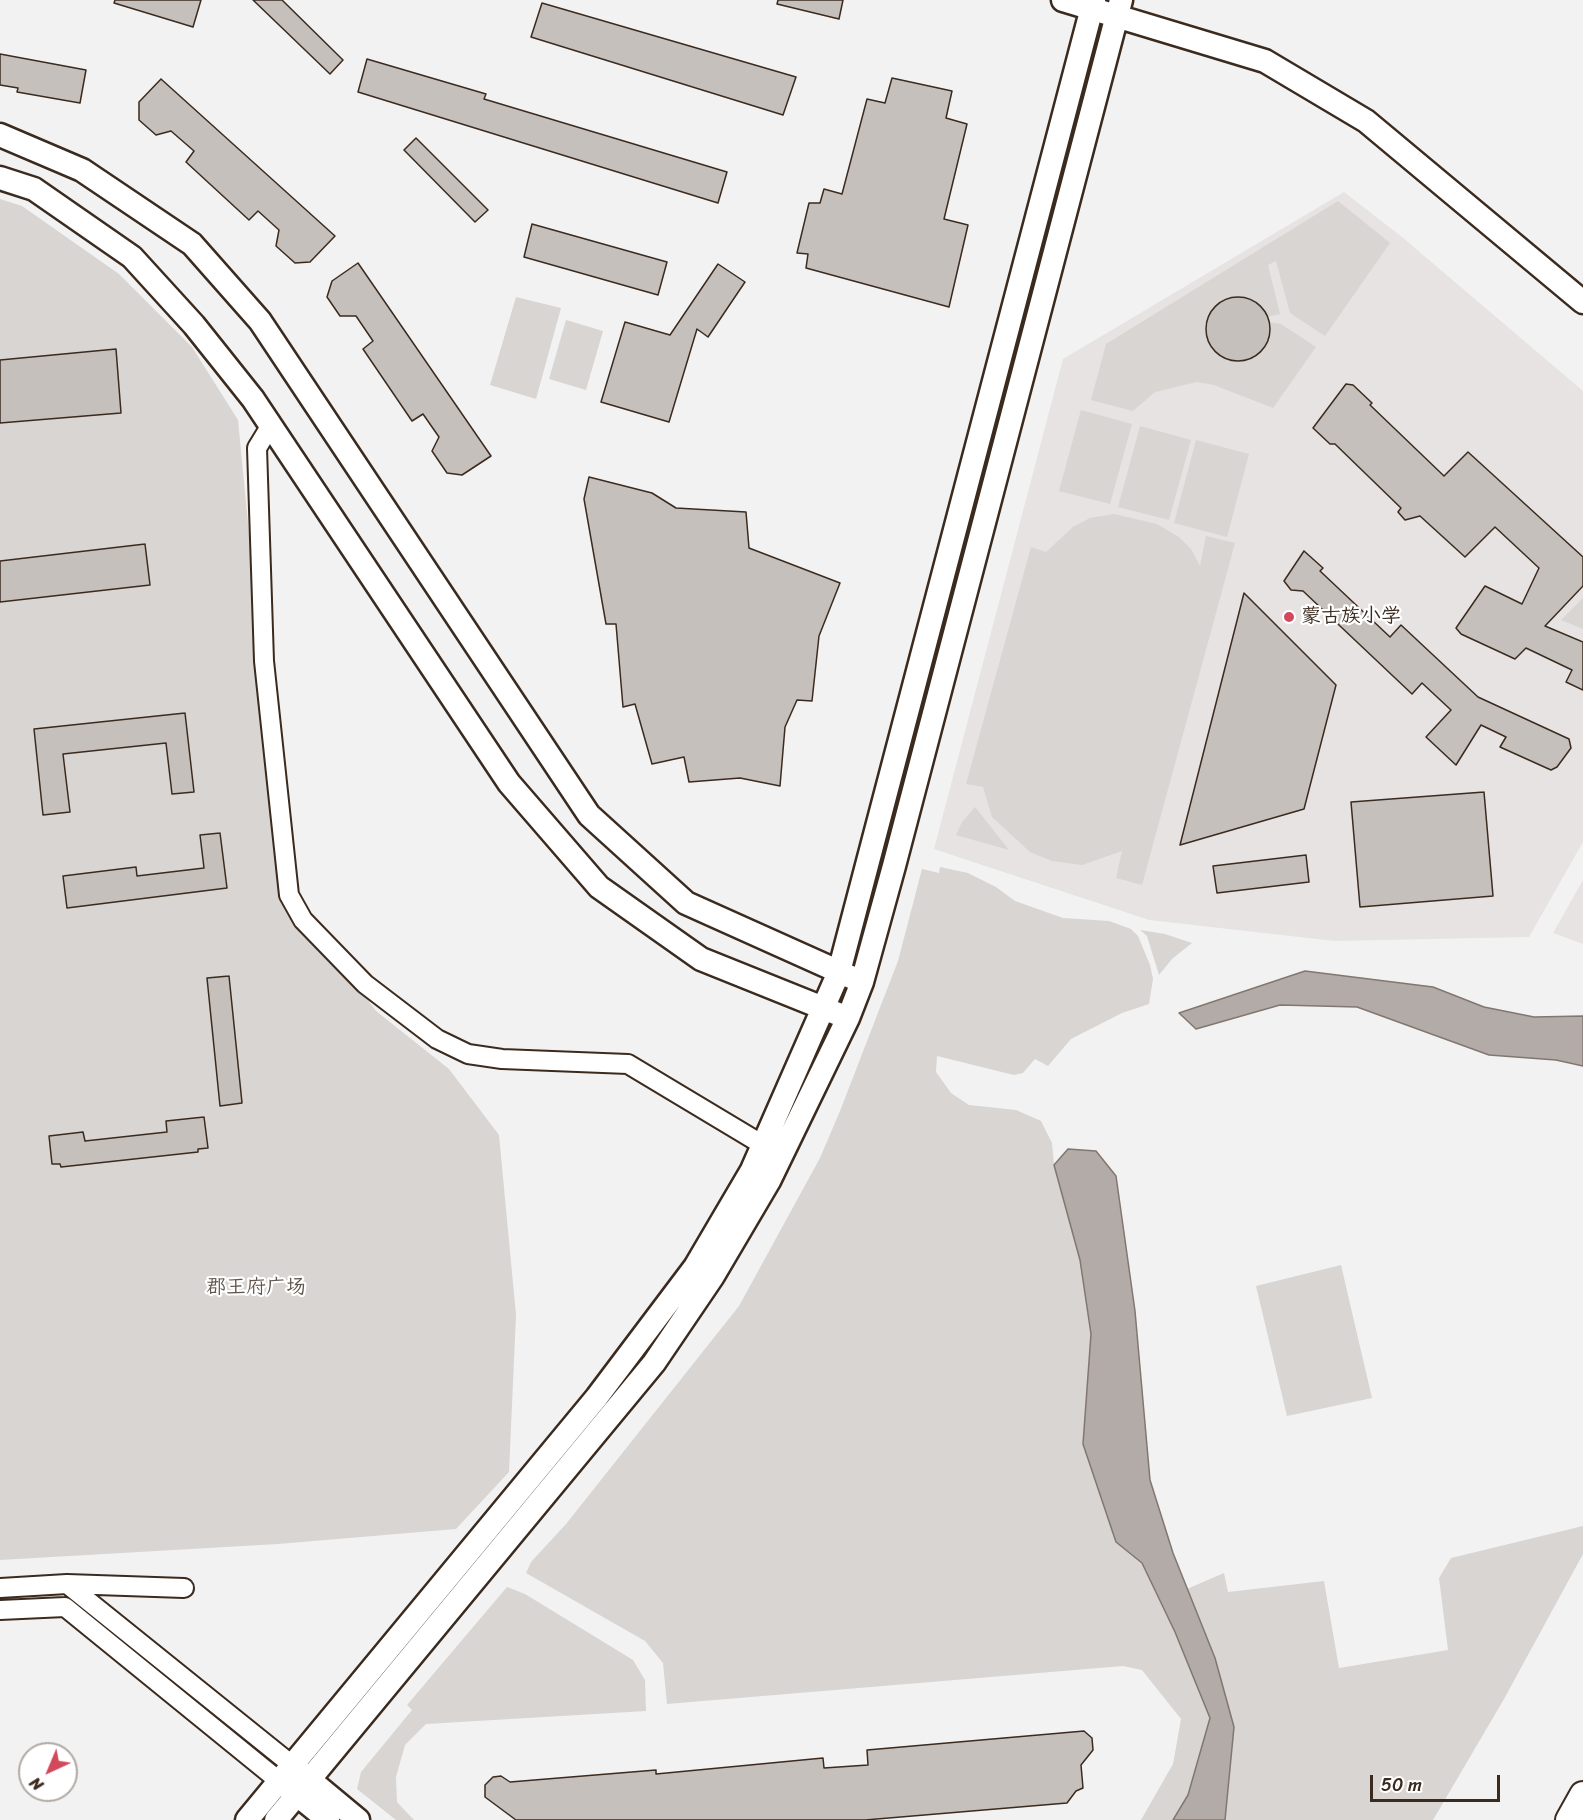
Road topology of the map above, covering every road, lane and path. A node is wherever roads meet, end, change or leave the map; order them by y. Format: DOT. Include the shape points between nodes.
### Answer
graph roads {
  1 [pos="1063,0"];
  2 [pos="1093,4"];
  3 [pos="1118,8"];
  4 [pos="0,135"];
  5 [pos="0,178"];
  6 [pos="1583,302"];
  7 [pos="271,425"];
  8 [pos="839,972"];
  9 [pos="862,982"];
  10 [pos="824,1007"];
  11 [pos="848,1018"];
  12 [pos="763,1145"];
  13 [pos="67,1584"];
  14 [pos="0,1588"];
  15 [pos="184,1588"];
  16 [pos="0,1610"];
  17 [pos="286,1773"];
  18 [pos="303,1787"];
  19 [pos="1583,1795"];
  20 [pos="247,1820"];
  21 [pos="276,1820"];
  22 [pos="328,1820"];
  23 [pos="358,1820"];
  24 [pos="1569,1820"];
  1 -- 2 [label="street"];
  2 -- 3 [label="street"];
  2 -- 8 [label="street"];
  3 -- 6 [label="street" via="1265,61 1366,121"];
  3 -- 9 [label="street"];
  4 -- 8 [label="street" via="82,170 192,244 260,321 589,815 686,903"];
  5 -- 7 [label="street" via="34,189 132,257 195,325"];
  7 -- 10 [label="street" via="509,783 599,887 701,959"];
  7 -- 12 [label="street" via="257,448 264,661 290,895 303,920 365,984 437,1039 468,1054 502,1059 628,1064"];
  8 -- 9 [label="street"];
  8 -- 10 [label="street"];
  9 -- 11 [label="street"];
  10 -- 11 [label="street"];
  10 -- 12 [label="street"];
  11 -- 18 [label="street" via="769,1181 713,1276 654,1363"];
  12 -- 17 [label="street" via="695,1267 597,1397"];
  13 -- 14 [label="street"];
  13 -- 15 [label="street"];
  13 -- 17 [label="street"];
  16 -- 17 [label="street" via="65,1607"];
  17 -- 18 [label="street"];
  17 -- 20 [label="street"];
  18 -- 21 [label="street"];
  18 -- 22 [label="street"];
  18 -- 23 [label="street"];
  19 -- 24 [label="main road"];
}
